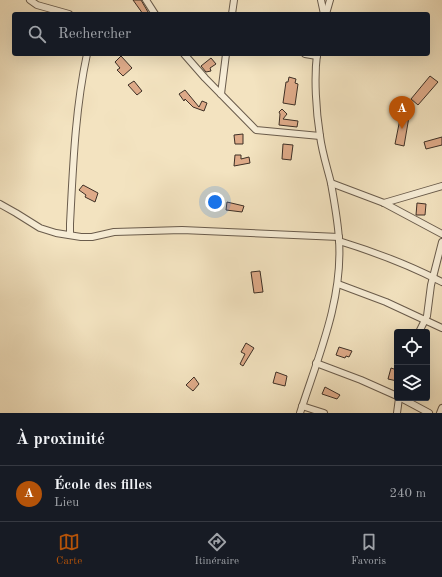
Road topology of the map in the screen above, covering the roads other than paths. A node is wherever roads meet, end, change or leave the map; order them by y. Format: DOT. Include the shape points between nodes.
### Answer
graph roads {
  1 [pos="30,0"];
  2 [pos="146,0"];
  3 [pos="234,0"];
  4 [pos="321,0"];
  5 [pos="330,0"];
  6 [pos="62,12"];
  7 [pos="154,12"];
  8 [pos="232,12"];
  9 [pos="324,12"];
  10 [pos="326,12"];
  11 [pos="87,56"];
  12 [pos="186,56"];
  13 [pos="226,56"];
  14 [pos="317,56"];
  15 [pos="221,94"];
  16 [pos="320,136"];
  17 [pos="331,183"];
  18 [pos="442,186"];
  19 [pos="384,203"];
  20 [pos="0,204"];
  21 [pos="442,234"];
  22 [pos="70,235"];
  23 [pos="339,239"];
  24 [pos="442,242"];
  25 [pos="434,278"];
  26 [pos="442,282"];
  27 [pos="338,284"];
  28 [pos="426,320"];
  29 [pos="442,328"];
  30 [pos="421,329"];
  31 [pos="316,363"];
  32 [pos="394,395"];
  33 [pos="398,401"];
  34 [pos="406,401"];
  35 [pos="302,406"];
  36 [pos="442,408"];
  37 [pos="315,412"];
  38 [pos="300,413"];
  39 [pos="324,413"];
  40 [pos="397,413"];
  41 [pos="429,413"];
  42 [pos="440,413"];
  1 -- 6 [label="street" via="37,5"];
  2 -- 7 [label="street"];
  3 -- 8 [label="street"];
  4 -- 9 [label="street"];
  5 -- 10 [label="street"];
  11 -- 22 [label="street" via="75,131"];
  12 -- 15 [label="street"];
  13 -- 15 [label="street"];
  14 -- 16 [label="street"];
  15 -- 16 [label="street" via="257,131"];
  16 -- 17 [label="street"];
  17 -- 19 [label="street"];
  17 -- 23 [label="street"];
  18 -- 19 [label="street"];
  19 -- 21 [label="street"];
  20 -- 22 [label="street" via="40,228"];
  22 -- 23 [label="street" via="87,237 114,232 182,230"];
  23 -- 25 [label="street"];
  23 -- 27 [label="street"];
  24 -- 25 [label="street"];
  25 -- 26 [label="street"];
  25 -- 28 [label="street"];
  27 -- 28 [label="street"];
  27 -- 31 [label="street"];
  28 -- 29 [label="street"];
  28 -- 30 [label="street"];
  31 -- 32 [label="street"];
  31 -- 35 [label="street"];
  33 -- 40 [label="street"];
  34 -- 41 [label="street"];
  35 -- 37 [label="street"];
  35 -- 38 [label="street"];
  36 -- 42 [label="street"];
  37 -- 39 [label="street"];
}
